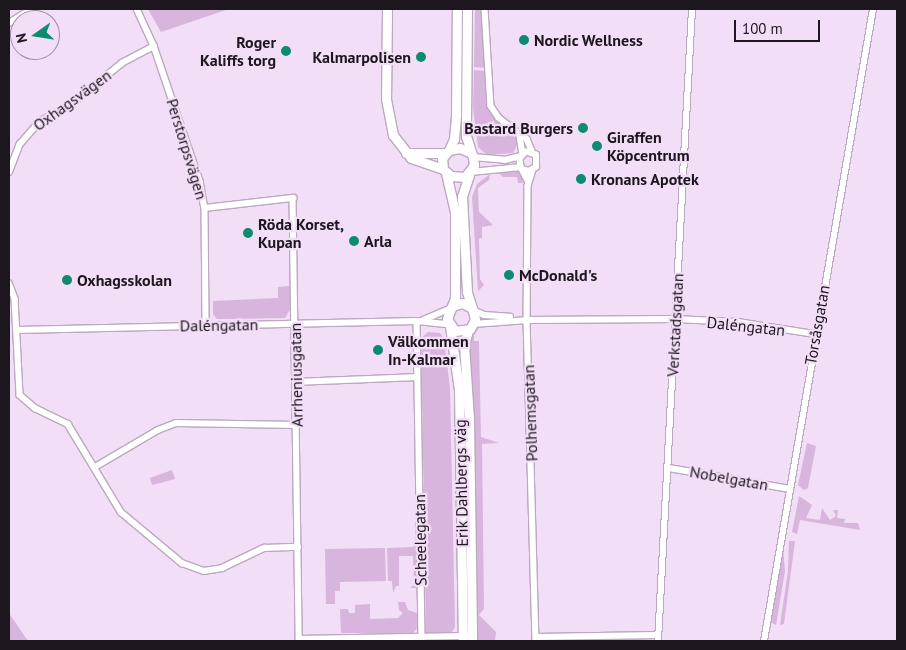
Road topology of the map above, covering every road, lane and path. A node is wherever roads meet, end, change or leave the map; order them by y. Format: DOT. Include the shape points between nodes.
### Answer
graph roads {
  1 [pos="31,9"];
  2 [pos="137,9"];
  3 [pos="388,9"];
  4 [pos="457,9"];
  5 [pos="467,9"];
  6 [pos="485,9"];
  7 [pos="692,9"];
  8 [pos="873,9"];
  9 [pos="9,23"];
  10 [pos="154,46"];
  11 [pos="519,134"];
  12 [pos="447,151"];
  13 [pos="406,153"];
  14 [pos="533,153"];
  15 [pos="472,155"];
  16 [pos="522,155"];
  17 [pos="522,168"];
  18 [pos="533,170"];
  19 [pos="444,171"];
  20 [pos="9,172"];
  21 [pos="470,174"];
  22 [pos="528,186"];
  23 [pos="204,208"];
  24 [pos="9,283"];
  25 [pos="451,308"];
  26 [pos="472,309"];
  27 [pos="675,319"];
  28 [pos="527,320"];
  29 [pos="419,321"];
  30 [pos="296,323"];
  31 [pos="449,325"];
  32 [pos="206,326"];
  33 [pos="471,327"];
  34 [pos="17,330"];
  35 [pos="815,334"];
  36 [pos="416,378"];
  37 [pos="297,382"];
  38 [pos="297,425"];
  39 [pos="95,467"];
  40 [pos="669,468"];
  41 [pos="790,489"];
  42 [pos="298,546"];
  43 [pos="422,637"];
  44 [pos="658,638"];
  45 [pos="468,639"];
  46 [pos="536,639"];
  47 [pos="299,640"];
  48 [pos="764,641"];
  1 -- 9 [label="street"];
  2 -- 10 [label="street, Perstorpsvägen"];
  3 -- 13 [label="main road" via="387,110 396,142"];
  4 -- 12 [label="main road, Erik Dahlbergs väg" via="456,114"];
  5 -- 15 [label="main road, Erik Dahlbergs väg" via="465,113"];
  6 -- 11 [label="street" via="491,106 499,118"];
  7 -- 27 [label="street, Verkstadsgatan"];
  8 -- 35 [label="street, Torsåsgatan"];
  10 -- 20 [label="street, Oxhagsvägen" via="122,63 73,103 39,122 20,144"];
  10 -- 23 [label="street, Perstorpsvägen" via="200,181"];
  11 -- 14 [label="street" via="527,139"];
  11 -- 16 [label="street"];
  12 -- 13 [label="main road"];
  12 -- 15 [label="main road" via="465,149"];
  12 -- 19 [label="main road, Erik Dahlbergs väg"];
  13 -- 19 [label="main road"];
  14 -- 16 [label="street"];
  14 -- 18 [label="street, Polhemsgatan" via="538,164"];
  15 -- 16 [label="street" via="505,160"];
  15 -- 21 [label="main road, Erik Dahlbergs väg"];
  16 -- 17 [label="street, Polhemsgatan"];
  17 -- 18 [label="street"];
  17 -- 21 [label="street"];
  17 -- 22 [label="street, Polhemsgatan"];
  18 -- 22 [label="street, Polhemsgatan"];
  19 -- 21 [label="main road" via="458,177"];
  19 -- 25 [label="main road, Erik Dahlbergs väg" via="455,212 455,292"];
  21 -- 26 [label="main road, Erik Dahlbergs väg" via="462,192 467,292"];
  22 -- 28 [label="street, Polhemsgatan"];
  23 -- 30 [label="street, Arrheniusgatan" via="293,198"];
  23 -- 32 [label="street, Perstorpsvägen"];
  24 -- 34 [label="street" via="15,299"];
  25 -- 26 [label="main road" via="462,303"];
  25 -- 29 [label="street, Daléngatan"];
  25 -- 31 [label="main road, Erik Dahlbergs väg"];
  26 -- 28 [label="street, Daléngatan" via="488,316"];
  26 -- 33 [label="main road, Erik Dahlbergs väg"];
  27 -- 28 [label="street, Daléngatan"];
  27 -- 35 [label="street, Daléngatan" via="738,322"];
  27 -- 40 [label="street, Verkstadsgatan"];
  28 -- 33 [label="street, Daléngatan"];
  28 -- 46 [label="street, Polhemsgatan"];
  29 -- 30 [label="street, Daléngatan"];
  29 -- 31 [label="street, Daléngatan"];
  29 -- 36 [label="street, Scheelegatan"];
  30 -- 32 [label="street, Daléngatan"];
  30 -- 37 [label="street, Arrheniusgatan"];
  31 -- 33 [label="main road" via="458,332"];
  31 -- 45 [label="main road, Erik Dahlbergs väg" via="459,390"];
  32 -- 34 [label="street, Daléngatan"];
  33 -- 45 [label="main road, Erik Dahlbergs väg" via="464,348 469,418"];
  34 -- 39 [label="street" via="20,395 35,408 68,424"];
  35 -- 41 [label="street, Torsåsgatan"];
  36 -- 37 [label="street"];
  36 -- 43 [label="street, Scheelegatan"];
  37 -- 38 [label="street, Arrheniusgatan"];
  38 -- 39 [label="street" via="176,424 158,430"];
  38 -- 42 [label="street, Arrheniusgatan"];
  39 -- 42 [label="street" via="121,512 189,567 213,571 264,548"];
  40 -- 41 [label="street, Nobelgatan"];
  40 -- 44 [label="street, Verkstadsgatan"];
  41 -- 48 [label="street, Torsåsgatan"];
  42 -- 47 [label="street, Arrheniusgatan"];
  43 -- 45 [label="street"];
  43 -- 47 [label="street"];
  44 -- 46 [label="street"];
}
